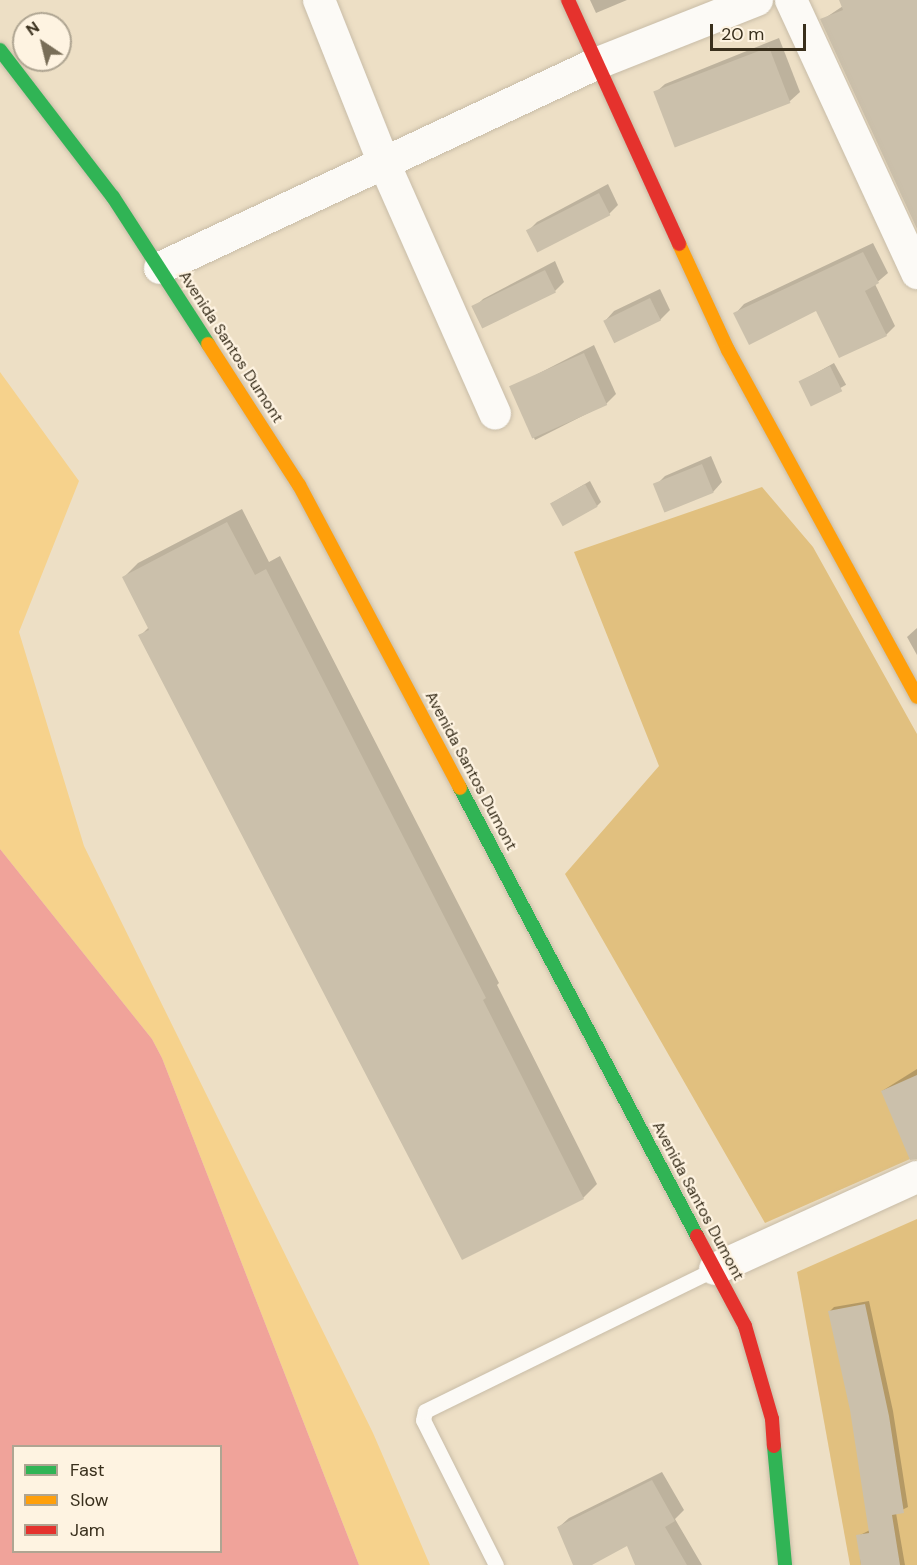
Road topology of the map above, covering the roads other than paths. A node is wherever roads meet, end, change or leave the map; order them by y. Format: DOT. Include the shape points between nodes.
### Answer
graph roads {
  1 [pos="319,0"];
  2 [pos="568,0"];
  3 [pos="757,0"];
  4 [pos="791,0"];
  5 [pos="0,50"];
  6 [pos="598,63"];
  7 [pos="384,163"];
  8 [pos="160,268"];
  9 [pos="917,273"];
  10 [pos="495,414"];
  11 [pos="917,697"];
  12 [pos="917,1177"];
  13 [pos="715,1269"];
  14 [pos="496,1565"];
  15 [pos="785,1565"];
  1 -- 7 [label="street"];
  2 -- 6 [label="main road"];
  3 -- 6 [label="street"];
  4 -- 9 [label="street"];
  5 -- 8 [label="main road, Avenida Santos Dumont" via="113,197"];
  6 -- 7 [label="street"];
  6 -- 11 [label="main road" via="728,350"];
  7 -- 8 [label="street"];
  7 -- 10 [label="street"];
  8 -- 13 [label="main road, Avenida Santos Dumont" via="299,485"];
  12 -- 13 [label="street"];
  13 -- 14 [label="lane" via="425,1411 423,1420"];
  13 -- 15 [label="main road, Avenida Santos Dumont" via="745,1326 762,1375 772,1419"];
}
